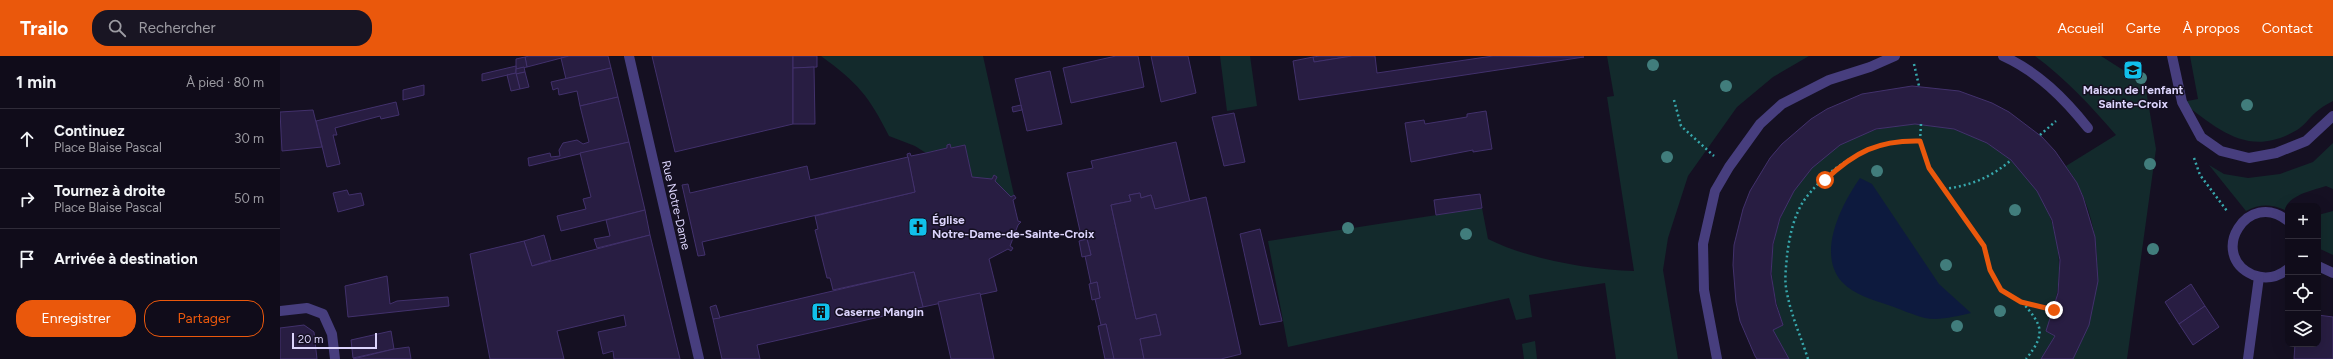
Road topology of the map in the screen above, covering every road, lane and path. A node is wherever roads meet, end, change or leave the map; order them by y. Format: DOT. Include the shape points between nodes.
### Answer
graph roads {
  1 [pos="629,56"];
  2 [pos="1895,56"];
  3 [pos="1912,56"];
  4 [pos="2003,56"];
  5 [pos="2172,56"];
  6 [pos="1919,86"];
  7 [pos="1674,100"];
  8 [pos="2333,116"];
  9 [pos="1921,124"];
  10 [pos="2088,128"];
  11 [pos="1920,141"];
  12 [pos="2194,155"];
  13 [pos="2011,160"];
  14 [pos="1729,167"];
  15 [pos="1943,189"];
  16 [pos="2285,219"];
  17 [pos="2241,223"];
  18 [pos="2321,267"];
  19 [pos="2285,271"];
  20 [pos="2333,273"];
  21 [pos="2259,277"];
  22 [pos="2021,302"];
  23 [pos="2054,310"];
  24 [pos="280,311"];
  25 [pos="335,359"];
  26 [pos="699,359"];
  27 [pos="1717,359"];
  28 [pos="1808,359"];
  29 [pos="2026,359"];
  30 [pos="2248,359"];
  1 -- 26 [label="street, Rue Notre-Dame"];
  2 -- 14 [label="street" via="1829,80 1782,104 1760,124"];
  3 -- 6 [label="path"];
  4 -- 10 [label="street" via="2022,65 2051,88"];
  5 -- 8 [label="street" via="2182,102 2201,137 2221,151 2249,158 2276,153 2306,142"];
  7 -- 14 [label="path" via="1681,126 1706,151"];
  9 -- 11 [label="path"];
  11 -- 15 [label="path" via="1929,168"];
  11 -- 28 [label="path" via="1882,144 1862,151 1842,164 1805,199 1793,228 1785,272 1786,292"];
  12 -- 17 [label="path" via="2200,175 2225,209"];
  13 -- 15 [label="path" via="1996,174 1962,187"];
  14 -- 27 [label="street" via="1715,191 1703,244 1704,290"];
  15 -- 22 [label="path" via="1984,246 1990,270 2001,290"];
  16 -- 17 [label="street" via="2271,212 2260,212"];
  17 -- 21 [label="street" via="2234,238 2234,255 2248,273"];
  18 -- 20 [label="street"];
  19 -- 21 [label="street" via="2279,275"];
  21 -- 30 [label="street"];
  22 -- 23 [label="path"];
  22 -- 29 [label="path" via="2038,320 2040,332 2035,348"];
  24 -- 25 [label="street" via="307,308 322,314 332,334"];
}
